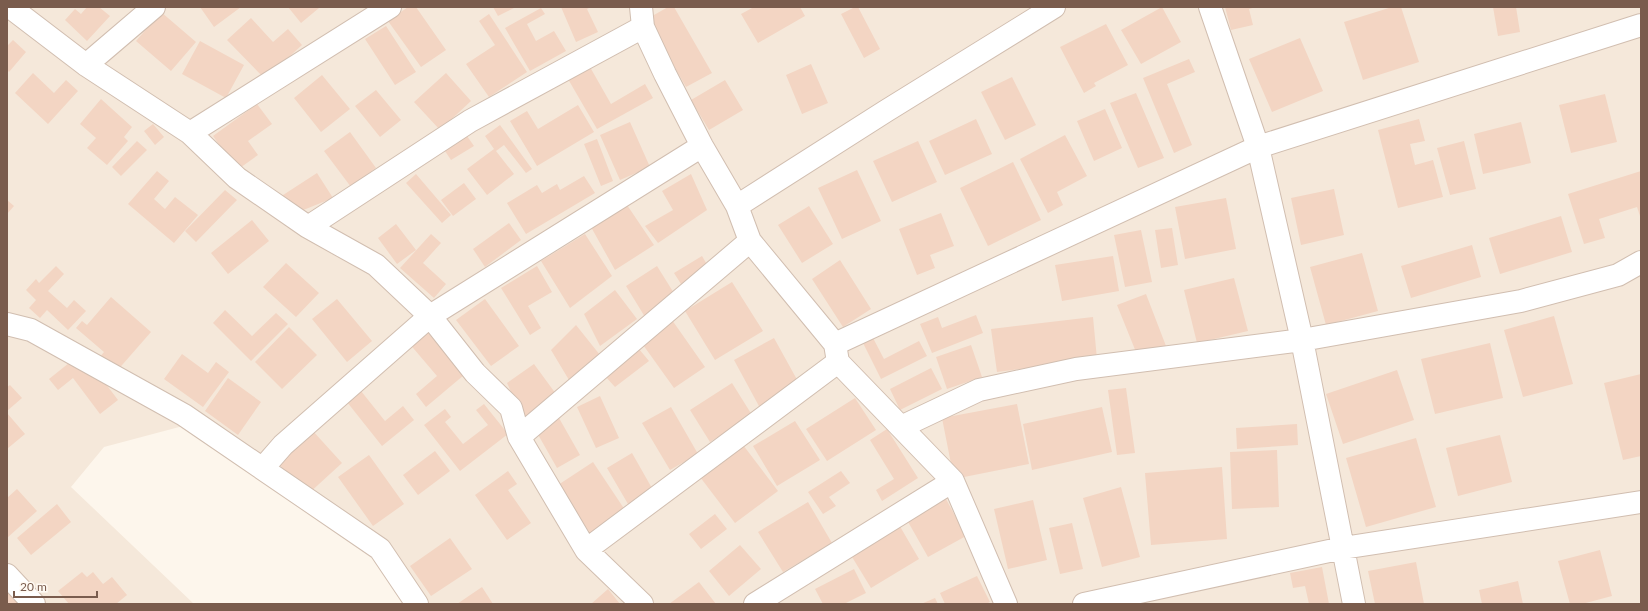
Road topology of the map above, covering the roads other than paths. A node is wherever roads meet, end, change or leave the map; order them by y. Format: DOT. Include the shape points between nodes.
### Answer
graph roads {
  1 [pos="10,7"];
  2 [pos="154,7"];
  3 [pos="390,7"];
  4 [pos="1054,7"];
  5 [pos="1210,7"];
  6 [pos="642,17"];
  7 [pos="1638,24"];
  8 [pos="86,65"];
  9 [pos="190,133"];
  10 [pos="702,146"];
  11 [pos="1258,147"];
  12 [pos="737,206"];
  13 [pos="308,227"];
  14 [pos="750,241"];
  15 [pos="1641,262"];
  16 [pos="430,316"];
  17 [pos="7,324"];
  18 [pos="1302,340"];
  19 [pos="837,353"];
  20 [pos="901,427"];
  21 [pos="519,437"];
  22 [pos="263,468"];
  23 [pos="953,481"];
  24 [pos="1641,502"];
  25 [pos="1343,548"];
  26 [pos="586,550"];
  27 [pos="7,575"];
  28 [pos="34,604"];
  29 [pos="417,604"];
  30 [pos="642,604"];
  31 [pos="755,604"];
  32 [pos="1006,604"];
  33 [pos="1084,604"];
  34 [pos="1354,604"];
  1 -- 8 [label="street"];
  2 -- 8 [label="street"];
  3 -- 9 [label="street"];
  4 -- 12 [label="street"];
  5 -- 11 [label="street"];
  6 -- 10 [label="street" via="665,74"];
  6 -- 13 [label="street" via="470,121"];
  7 -- 11 [label="street"];
  8 -- 9 [label="street"];
  9 -- 13 [label="street" via="237,178"];
  10 -- 12 [label="street"];
  10 -- 16 [label="street"];
  11 -- 18 [label="street"];
  11 -- 19 [label="street"];
  12 -- 14 [label="street"];
  13 -- 16 [label="street" via="376,265"];
  14 -- 19 [label="street"];
  14 -- 21 [label="street"];
  15 -- 18 [label="street" via="1618,275 1521,301"];
  16 -- 21 [label="street" via="475,374 511,408"];
  16 -- 22 [label="street" via="282,445"];
  17 -- 22 [label="street" via="31,330 184,415"];
  18 -- 20 [label="street" via="1076,369 979,390"];
  18 -- 25 [label="street"];
  19 -- 20 [label="street"];
  19 -- 26 [label="street"];
  20 -- 23 [label="street"];
  21 -- 26 [label="street"];
  22 -- 29 [label="street" via="380,549"];
  23 -- 31 [label="street"];
  23 -- 32 [label="street"];
  24 -- 25 [label="street"];
  25 -- 33 [label="street"];
  25 -- 34 [label="street"];
  26 -- 30 [label="street"];
  27 -- 28 [label="street"];
}
